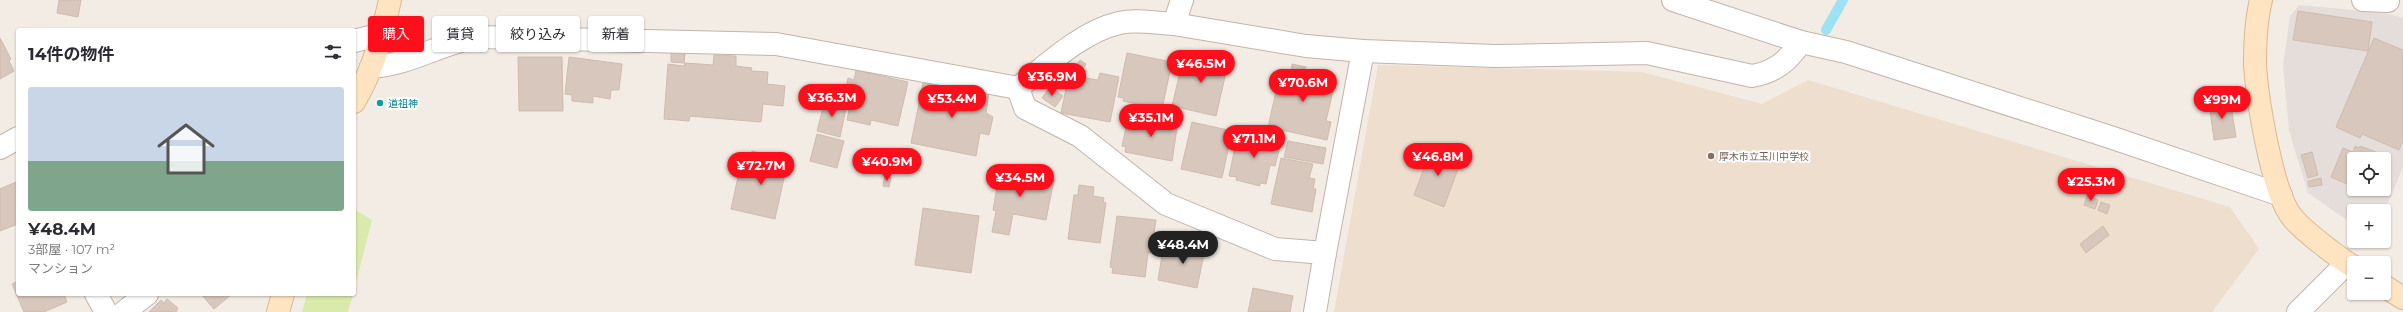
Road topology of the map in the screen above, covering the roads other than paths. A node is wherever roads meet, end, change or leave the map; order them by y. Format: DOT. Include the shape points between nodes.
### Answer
graph roads {
  1 [pos="390,0"];
  2 [pos="1182,0"];
  3 [pos="1673,0"];
  4 [pos="2261,0"];
  5 [pos="2363,0"];
  6 [pos="2388,1"];
  7 [pos="386,16"];
  8 [pos="1174,24"];
  9 [pos="368,38"];
  10 [pos="356,40"];
  11 [pos="1801,42"];
  12 [pos="1363,50"];
  13 [pos="376,52"];
  14 [pos="371,67"];
  15 [pos="1018,88"];
  16 [pos="356,99"];
  17 [pos="16,139"];
  18 [pos="0,148"];
  19 [pos="2281,195"];
  20 [pos="1325,253"];
  21 [pos="2347,263"];
  22 [pos="2347,268"];
  23 [pos="2391,290"];
  24 [pos="97,296"];
  25 [pos="144,296"];
  26 [pos="282,296"];
  27 [pos="2403,298"];
  28 [pos="106,312"];
  29 [pos="124,312"];
  30 [pos="278,312"];
  31 [pos="1315,312"];
  32 [pos="2298,312"];
  1 -- 7 [label="street"];
  2 -- 8 [label="street"];
  3 -- 11 [label="street"];
  4 -- 19 [label="street" via="2257,15 2255,64 2268,155"];
  5 -- 6 [label="street"];
  8 -- 12 [label="street" via="1306,46"];
  8 -- 15 [label="street" via="1133,21 1118,24 1085,38"];
  9 -- 10 [label="street"];
  11 -- 12 [label="street" via="1792,56 1768,74 1752,76 1647,53 1494,56"];
  11 -- 19 [label="street" via="1854,54"];
  12 -- 20 [label="street"];
  13 -- 14 [label="street"];
  14 -- 15 [label="street" via="392,65 455,41 478,37 776,44"];
  14 -- 16 [label="street"];
  15 -- 20 [label="street" via="1025,108 1080,136 1166,204 1275,249"];
  17 -- 18 [label="street"];
  19 -- 21 [label="street" via="2292,217"];
  20 -- 31 [label="street"];
  22 -- 32 [label="street"];
  23 -- 27 [label="street"];
  24 -- 28 [label="street"];
  25 -- 29 [label="street"];
  26 -- 30 [label="street"];
}
